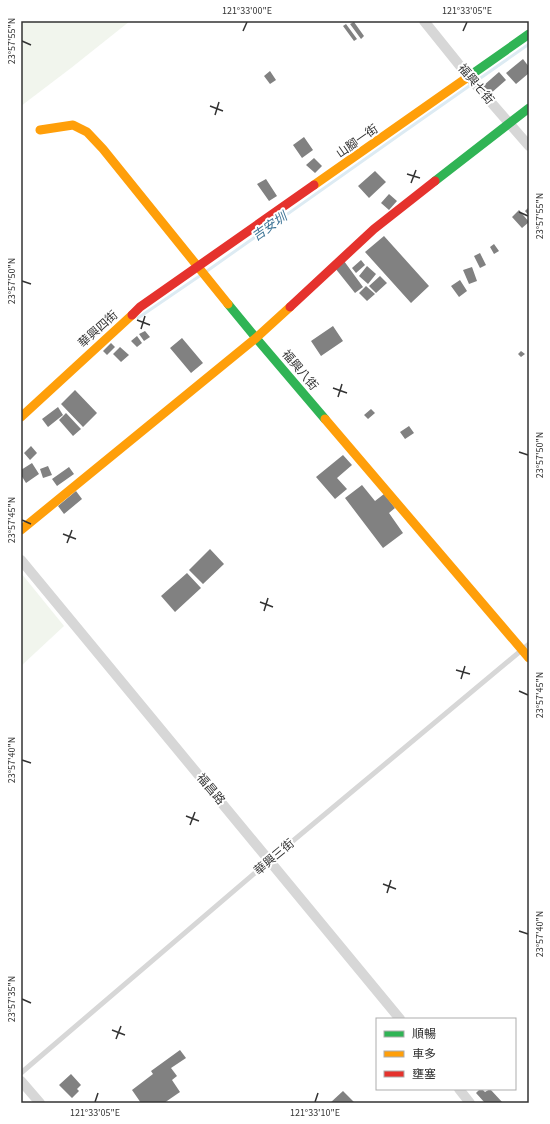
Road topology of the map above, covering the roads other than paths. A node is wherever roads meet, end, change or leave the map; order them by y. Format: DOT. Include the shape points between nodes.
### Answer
graph roads {
  1 [pos="424,21"];
  2 [pos="529,34"];
  3 [pos="472,80"];
  4 [pos="529,108"];
  5 [pos="510,124"];
  6 [pos="40,130"];
  7 [pos="529,146"];
  8 [pos="202,272"];
  9 [pos="256,338"];
  10 [pos="21,417"];
  11 [pos="21,530"];
  12 [pos="21,560"];
  13 [pos="525,647"];
  14 [pos="529,658"];
  15 [pos="270,860"];
  16 [pos="399,1018"];
  17 [pos="21,1073"];
  18 [pos="21,1082"];
  19 [pos="460,1090"];
  20 [pos="40,1103"];
  21 [pos="470,1103"];
  1 -- 3 [label="street, 福興七街"];
  2 -- 3 [label="street, 山腳一街"];
  3 -- 5 [label="street, 福興七街"];
  3 -- 8 [label="street, 山腳一街"];
  4 -- 5 [label="street"];
  5 -- 7 [label="street, 福興七街"];
  5 -- 9 [label="street" via="374,229"];
  6 -- 8 [label="street, 福興八街" via="73,125 87,132"];
  8 -- 9 [label="street, 福興八街"];
  8 -- 10 [label="street, 華興四街" via="140,308"];
  9 -- 11 [label="street"];
  9 -- 13 [label="street, 福興八街"];
  12 -- 15 [label="street, 福昌路"];
  13 -- 14 [label="street, 福興八街"];
  13 -- 15 [label="lane, 華興三街"];
  15 -- 16 [label="street, 福昌路"];
  15 -- 17 [label="lane, 華興三街"];
  18 -- 20 [label="street"];
  19 -- 21 [label="street"];
}
